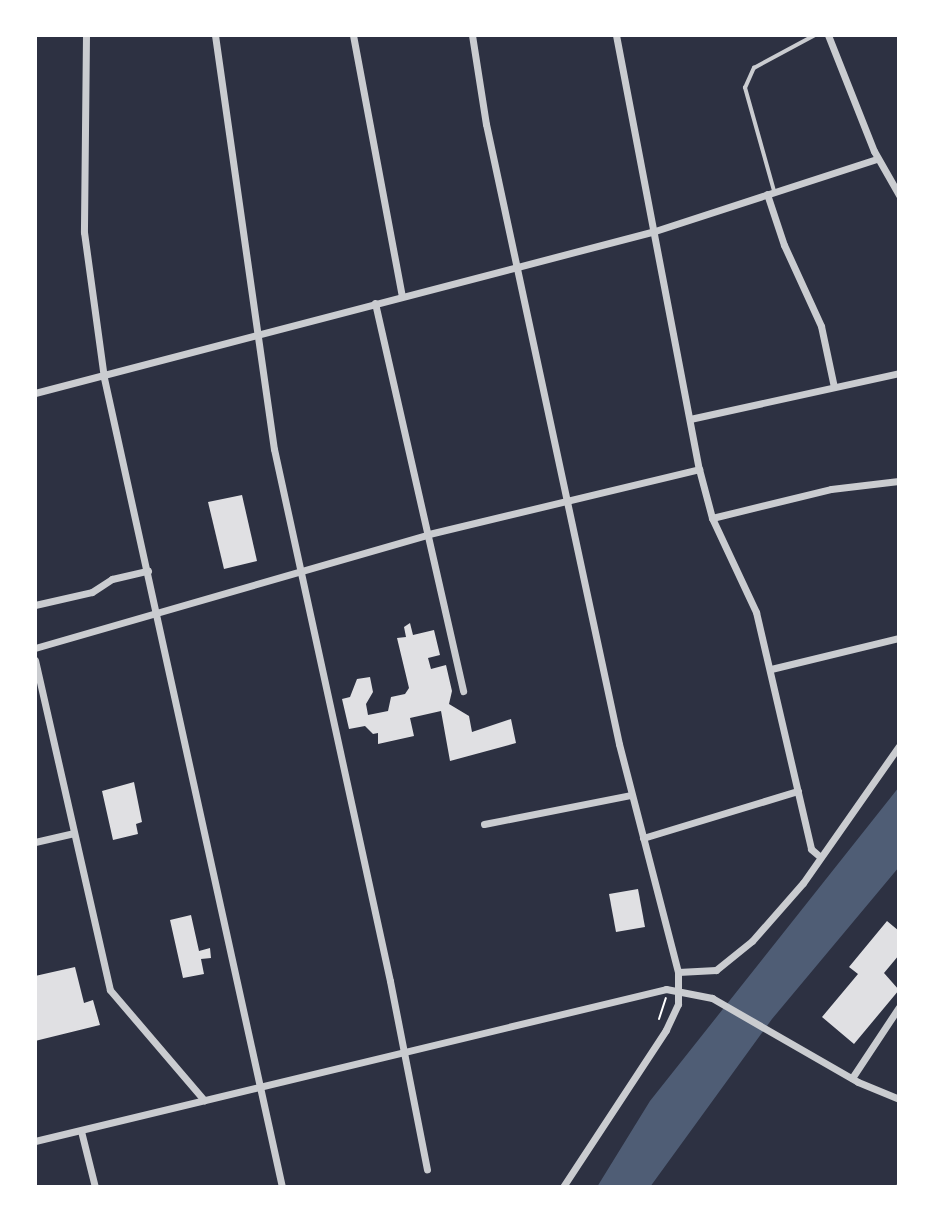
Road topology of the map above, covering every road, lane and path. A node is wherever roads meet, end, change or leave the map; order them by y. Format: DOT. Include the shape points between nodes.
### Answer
graph roads {
  1 [pos="86,35"];
  2 [pos="215,35"];
  3 [pos="353,35"];
  4 [pos="472,35"];
  5 [pos="616,35"];
  6 [pos="815,35"];
  7 [pos="828,35"];
  8 [pos="877,159"];
  9 [pos="771,193"];
  10 [pos="899,195"];
  11 [pos="655,231"];
  12 [pos="516,265"];
  13 [pos="402,296"];
  14 [pos="375,303"];
  15 [pos="256,334"];
  16 [pos="899,373"];
  17 [pos="104,378"];
  18 [pos="834,387"];
  19 [pos="35,393"];
  20 [pos="690,419"];
  21 [pos="699,469"];
  22 [pos="899,481"];
  23 [pos="566,499"];
  24 [pos="712,518"];
  25 [pos="429,534"];
  26 [pos="148,571"];
  27 [pos="299,572"];
  28 [pos="35,606"];
  29 [pos="155,612"];
  30 [pos="899,638"];
  31 [pos="35,648"];
  32 [pos="35,660"];
  33 [pos="771,669"];
  34 [pos="463,691"];
  35 [pos="38,695"];
  36 [pos="899,746"];
  37 [pos="798,791"];
  38 [pos="631,795"];
  39 [pos="484,824"];
  40 [pos="73,833"];
  41 [pos="643,838"];
  42 [pos="35,842"];
  43 [pos="819,856"];
  44 [pos="678,972"];
  45 [pos="678,989"];
  46 [pos="899,1007"];
  47 [pos="405,1052"];
  48 [pos="852,1078"];
  49 [pos="261,1087"];
  50 [pos="899,1099"];
  51 [pos="204,1100"];
  52 [pos="81,1131"];
  53 [pos="35,1141"];
  54 [pos="427,1169"];
  55 [pos="95,1187"];
  56 [pos="282,1187"];
  57 [pos="563,1187"];
  1 -- 17 [label="street" via="84,232"];
  2 -- 15 [label="street"];
  3 -- 13 [label="street"];
  4 -- 12 [label="street"];
  5 -- 11 [label="street"];
  6 -- 9 [label="lane" via="754,68 745,89"];
  7 -- 8 [label="street"];
  8 -- 9 [label="street"];
  8 -- 10 [label="street"];
  9 -- 11 [label="street"];
  9 -- 18 [label="street" via="784,245 821,326"];
  11 -- 12 [label="street"];
  11 -- 20 [label="street"];
  12 -- 13 [label="street"];
  12 -- 23 [label="street"];
  13 -- 14 [label="street"];
  14 -- 15 [label="street"];
  14 -- 25 [label="street"];
  15 -- 17 [label="street"];
  15 -- 27 [label="street"];
  16 -- 18 [label="street"];
  17 -- 19 [label="street"];
  17 -- 26 [label="street"];
  18 -- 20 [label="street"];
  20 -- 21 [label="street"];
  21 -- 23 [label="street"];
  21 -- 24 [label="street"];
  22 -- 24 [label="street" via="831,489"];
  23 -- 25 [label="street"];
  23 -- 38 [label="street"];
  24 -- 33 [label="street" via="739,569"];
  25 -- 27 [label="street"];
  25 -- 34 [label="street"];
  26 -- 28 [label="street"];
  26 -- 29 [label="street"];
  27 -- 29 [label="street"];
  27 -- 47 [label="street"];
  29 -- 31 [label="street"];
  29 -- 49 [label="street"];
  30 -- 33 [label="street"];
  32 -- 35 [label="street"];
  33 -- 37 [label="street"];
  35 -- 40 [label="street"];
  36 -- 43 [label="street"];
  37 -- 41 [label="street"];
  37 -- 43 [label="street" via="811,849"];
  38 -- 39 [label="street"];
  38 -- 41 [label="street"];
  40 -- 42 [label="street"];
  40 -- 51 [label="street" via="110,990"];
  41 -- 44 [label="street"];
  43 -- 44 [label="street" via="803,883 724,967"];
  44 -- 45 [label="street"];
  45 -- 47 [label="street"];
  45 -- 48 [label="street" via="712,998"];
  45 -- 57 [label="street" via="678,1004 666,1030"];
  46 -- 48 [label="street"];
  47 -- 49 [label="street"];
  47 -- 54 [label="street"];
  48 -- 50 [label="street"];
  49 -- 51 [label="street"];
  49 -- 56 [label="street"];
  51 -- 52 [label="street"];
  52 -- 53 [label="street"];
  52 -- 55 [label="street"];
}
